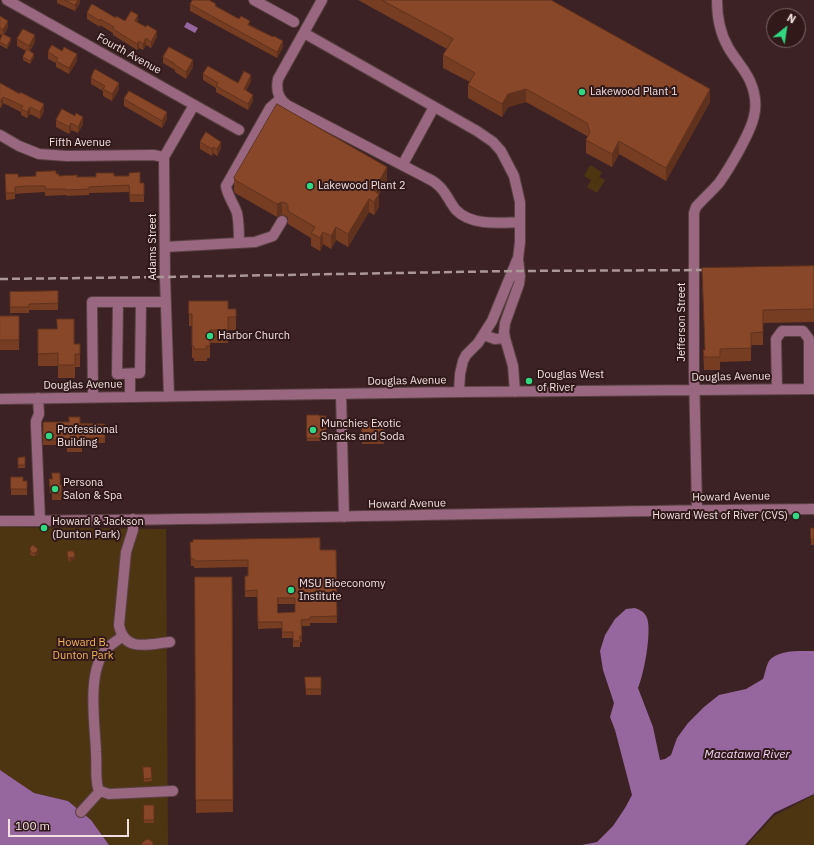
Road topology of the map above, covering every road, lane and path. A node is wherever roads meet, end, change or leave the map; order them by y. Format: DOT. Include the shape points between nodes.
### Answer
graph roads {
  1 [pos="8,0"];
  2 [pos="254,0"];
  3 [pos="322,0"];
  4 [pos="717,0"];
  5 [pos="294,22"];
  6 [pos="304,33"];
  7 [pos="280,99"];
  8 [pos="194,105"];
  9 [pos="434,106"];
  10 [pos="239,130"];
  11 [pos="0,135"];
  12 [pos="164,157"];
  13 [pos="403,164"];
  14 [pos="282,220"];
  15 [pos="520,222"];
  16 [pos="239,242"];
  17 [pos="166,247"];
  18 [pos="518,259"];
  19 [pos="118,302"];
  20 [pos="141,302"];
  21 [pos="166,302"];
  22 [pos="484,335"];
  23 [pos="505,338"];
  24 [pos="130,374"];
  25 [pos="777,389"];
  26 [pos="812,389"];
  27 [pos="695,390"];
  28 [pos="459,392"];
  29 [pos="515,392"];
  30 [pos="341,394"];
  31 [pos="169,396"];
  32 [pos="92,397"];
  33 [pos="130,397"];
  34 [pos="38,398"];
  35 [pos="0,399"];
  36 [pos="814,509"];
  37 [pos="697,510"];
  38 [pos="344,517"];
  39 [pos="133,519"];
  40 [pos="0,521"];
  41 [pos="40,521"];
  42 [pos="122,637"];
  43 [pos="170,642"];
  44 [pos="100,791"];
  45 [pos="173,791"];
  46 [pos="81,812"];
  1 -- 8 [label="street, Fourth Avenue"];
  2 -- 5 [label="street"];
  3 -- 6 [label="street"];
  4 -- 27 [label="street, Jefferson Street" via="722,33 728,47 746,73 756,100 751,127 720,181 696,207 694,213"];
  6 -- 7 [label="street" via="278,79"];
  6 -- 9 [label="street"];
  7 -- 13 [label="street" via="287,105"];
  7 -- 16 [label="street" via="270,108 226,186 238,215"];
  8 -- 10 [label="street, Fourth Avenue"];
  8 -- 12 [label="street"];
  9 -- 13 [label="street"];
  9 -- 15 [label="street" via="497,146 514,176 520,202"];
  11 -- 12 [label="street, Fifth Avenue" via="39,154"];
  12 -- 17 [label="street, Adams Street"];
  13 -- 15 [label="street" via="440,187 463,216 486,221"];
  14 -- 16 [label="street" via="273,236 255,242"];
  15 -- 18 [label="street"];
  16 -- 17 [label="street"];
  17 -- 21 [label="street, Adams Street"];
  18 -- 22 [label="street"];
  18 -- 23 [label="street" via="519,284 505,323"];
  19 -- 20 [label="street"];
  19 -- 24 [label="street" via="117,374"];
  19 -- 32 [label="street" via="92,302"];
  20 -- 21 [label="street"];
  20 -- 24 [label="street" via="140,373"];
  21 -- 31 [label="street, Adams Street"];
  22 -- 23 [label="street" via="495,339"];
  22 -- 28 [label="street" via="463,361"];
  23 -- 29 [label="street" via="513,366"];
  24 -- 33 [label="street"];
  25 -- 26 [label="street, Douglas Avenue"];
  25 -- 26 [label="street" via="776,339 782,331 803,331 809,339"];
  25 -- 27 [label="street, Douglas Avenue"];
  27 -- 29 [label="street, Douglas Avenue"];
  27 -- 37 [label="street, Jefferson Street"];
  28 -- 29 [label="street, Douglas Avenue"];
  28 -- 30 [label="street, Douglas Avenue"];
  30 -- 31 [label="street, Douglas Avenue"];
  30 -- 38 [label="street"];
  31 -- 33 [label="street, Douglas Avenue"];
  32 -- 33 [label="street, Douglas Avenue"];
  32 -- 34 [label="street, Douglas Avenue"];
  34 -- 35 [label="street, Douglas Avenue"];
  34 -- 41 [label="street" via="39,414 36,421"];
  36 -- 37 [label="street, Howard Avenue"];
  37 -- 38 [label="street, Howard Avenue"];
  38 -- 39 [label="street, Howard Avenue"];
  39 -- 41 [label="street, Howard Avenue"];
  39 -- 42 [label="street" via="133,530 126,552 118,625"];
  40 -- 41 [label="street, Howard Avenue"];
  42 -- 43 [label="street" via="135,644"];
  42 -- 44 [label="street" via="103,654 95,677 93,705 97,782"];
  44 -- 45 [label="street" via="109,794"];
  44 -- 46 [label="street"];
}
